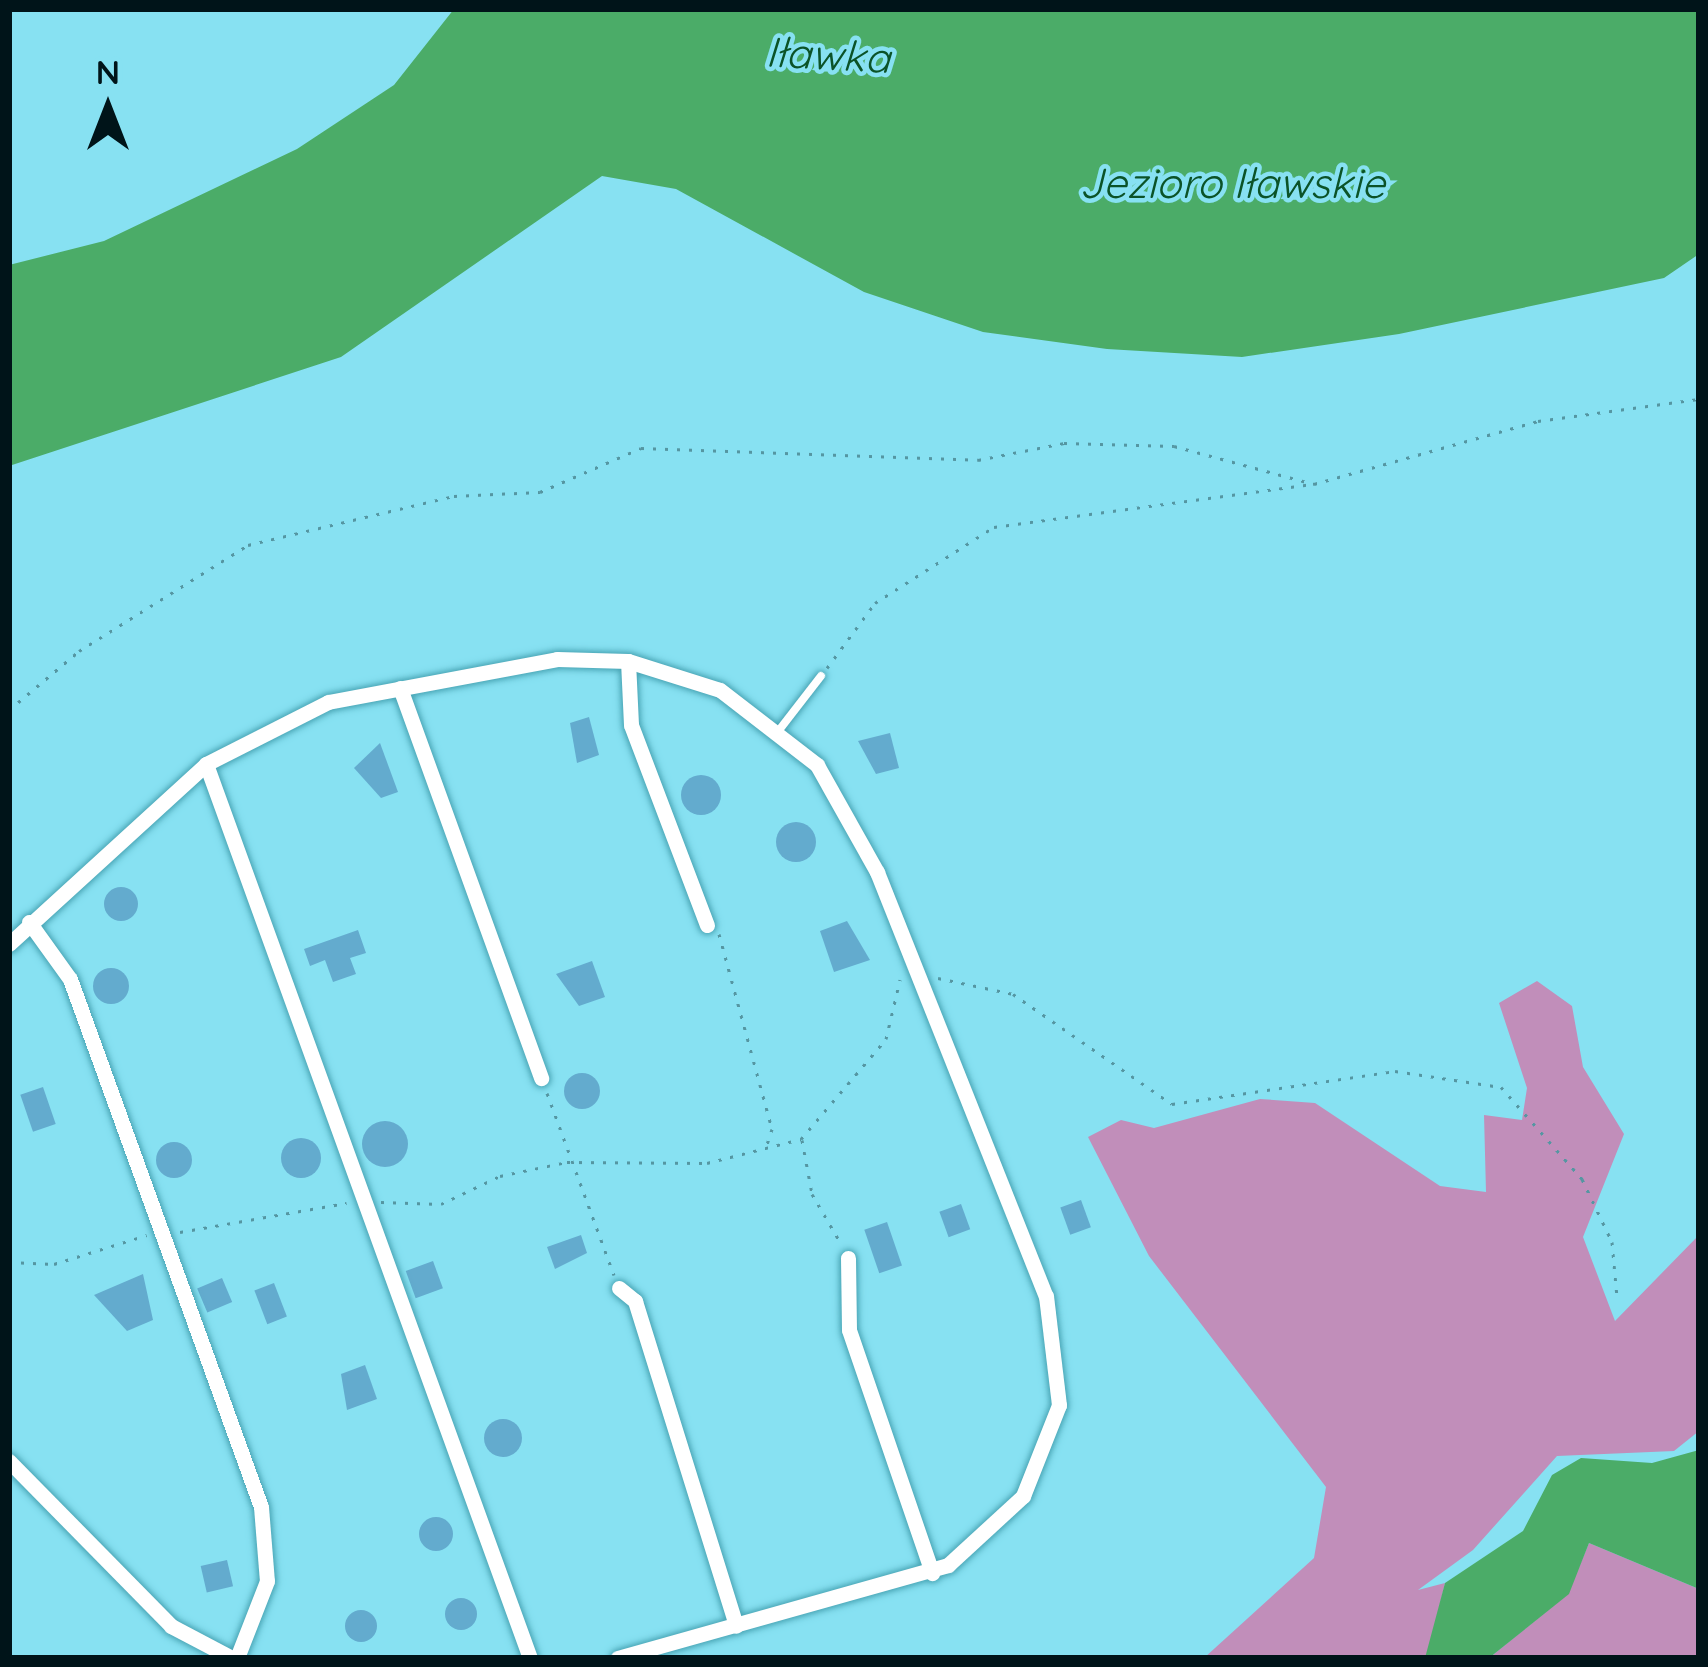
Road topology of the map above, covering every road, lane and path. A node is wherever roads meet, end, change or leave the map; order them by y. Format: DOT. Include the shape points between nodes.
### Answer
graph roads {
  1 [pos="1699,399"];
  2 [pos="1314,484"];
  3 [pos="628,661"];
  4 [pos="821,676"];
  5 [pos="400,688"];
  6 [pos="9,710"];
  7 [pos="780,729"];
  8 [pos="206,764"];
  9 [pos="29,922"];
  10 [pos="706,925"];
  11 [pos="9,944"];
  12 [pos="915,973"];
  13 [pos="541,1078"];
  14 [pos="801,1138"];
  15 [pos="765,1150"];
  16 [pos="567,1162"];
  17 [pos="363,1201"];
  18 [pos="156,1233"];
  19 [pos="848,1258"];
  20 [pos="9,1262"];
  21 [pos="619,1288"];
  22 [pos="1617,1297"];
  23 [pos="9,1461"];
  24 [pos="932,1573"];
  25 [pos="736,1626"];
  26 [pos="235,1658"];
  27 [pos="530,1658"];
  28 [pos="618,1658"];
  1 -- 2 [label="path" via="1538,421"];
  2 -- 4 [label="path" via="994,527 875,603"];
  2 -- 6 [label="path" via="1174,446 1064,443 978,460 641,448 540,491 454,496 248,544 79,651"];
  3 -- 5 [label="street" via="557,659"];
  3 -- 7 [label="street" via="720,690"];
  3 -- 10 [label="street" via="631,725"];
  4 -- 7 [label="lane"];
  5 -- 8 [label="street" via="328,703"];
  5 -- 13 [label="street"];
  7 -- 12 [label="street" via="853,819"];
  8 -- 9 [label="street"];
  8 -- 17 [label="street"];
  9 -- 11 [label="street"];
  9 -- 18 [label="street" via="70,979"];
  10 -- 15 [label="path" via="727,940 772,1129"];
  12 -- 14 [label="path" via="895,982 886,1039"];
  12 -- 22 [label="path" via="1012,994 1172,1104 1395,1071 1501,1087 1582,1179 1612,1242"];
  12 -- 24 [label="street" via="1046,1296 1060,1369 1049,1448 1023,1496 977,1546"];
  13 -- 16 [label="path"];
  14 -- 15 [label="path"];
  14 -- 19 [label="path" via="812,1194"];
  15 -- 16 [label="path" via="707,1162"];
  16 -- 17 [label="path" via="500,1175 442,1204"];
  16 -- 21 [label="path"];
  17 -- 18 [label="path"];
  17 -- 27 [label="street"];
  18 -- 20 [label="path" via="54,1264"];
  18 -- 26 [label="street" via="261,1507 267,1580"];
  19 -- 24 [label="street" via="849,1330"];
  21 -- 25 [label="street" via="635,1301"];
  23 -- 26 [label="street" via="171,1626"];
  24 -- 25 [label="street"];
  25 -- 28 [label="street"];
}
